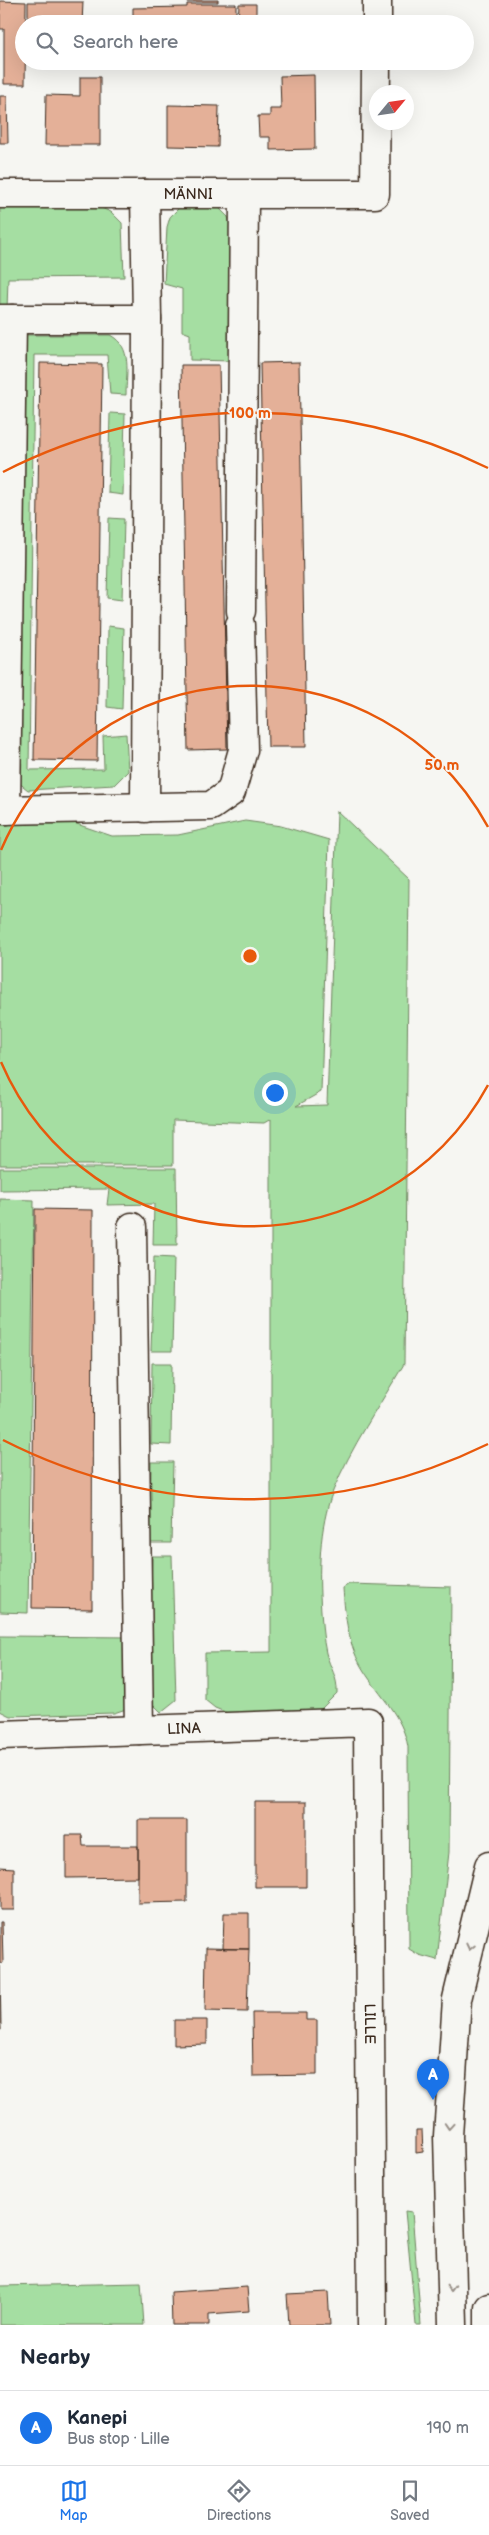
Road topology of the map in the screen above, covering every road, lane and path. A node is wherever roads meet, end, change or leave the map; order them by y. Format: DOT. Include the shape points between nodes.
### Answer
graph roads {
  1 [pos="377,0"];
  2 [pos="376,15"];
  3 [pos="376,70"];
  4 [pos="0,194"];
  5 [pos="145,194"];
  6 [pos="244,194"];
  7 [pos="6,319"];
  8 [pos="147,319"];
  9 [pos="5,466"];
  10 [pos="145,808"];
  11 [pos="3,810"];
  12 [pos="132,1227"];
  13 [pos="368,1722"];
  14 [pos="139,1730"];
  15 [pos="0,1735"];
  16 [pos="489,1866"];
  17 [pos="489,2308"];
  18 [pos="372,2325"];
  19 [pos="453,2325"];
  20 [pos="489,2325"];
  1 -- 2 [label="main road"];
  3 -- 6 [label="main road, MÄNNI" via="375,194"];
  4 -- 5 [label="main road, MÄNNI"];
  5 -- 6 [label="main road, MÄNNI"];
  5 -- 8 [label="main road"];
  6 -- 10 [label="main road" via="240,618 244,750 231,792 211,806"];
  7 -- 8 [label="main road"];
  7 -- 9 [label="main road"];
  8 -- 10 [label="main road"];
  9 -- 11 [label="main road"];
  10 -- 11 [label="main road"];
  12 -- 14 [label="main road"];
  13 -- 14 [label="main road, LINA"];
  13 -- 18 [label="main road, LILLE"];
  14 -- 15 [label="main road, LINA"];
  16 -- 19 [label="main road, one-way" via="457,1999 448,2136"];
  17 -- 20 [label="main road"];
}
